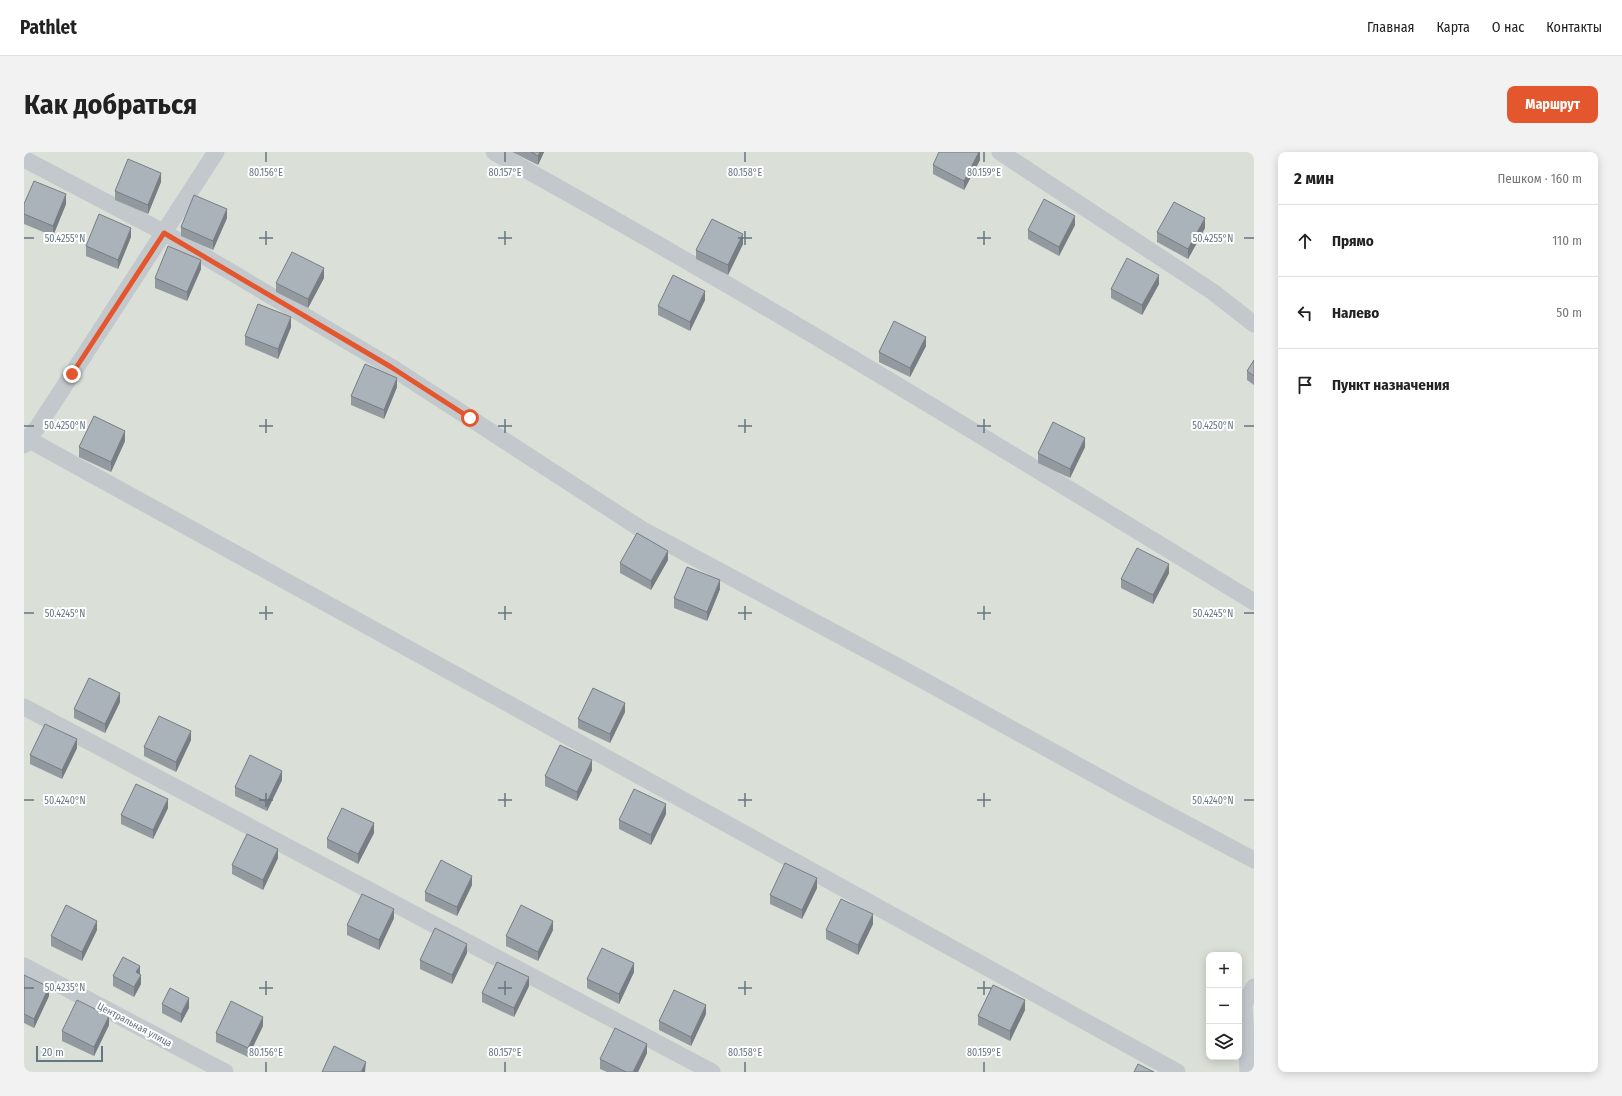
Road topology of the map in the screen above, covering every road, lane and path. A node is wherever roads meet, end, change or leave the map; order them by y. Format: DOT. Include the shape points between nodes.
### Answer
graph roads {
  1 [pos="216,152"];
  2 [pos="494,152"];
  3 [pos="1000,152"];
  4 [pos="24,159"];
  5 [pos="164,233"];
  6 [pos="1254,324"];
  7 [pos="25,440"];
  8 [pos="1254,602"];
  9 [pos="24,707"];
  10 [pos="1254,860"];
  11 [pos="24,966"];
  12 [pos="1254,987"];
  13 [pos="225,1072"];
  14 [pos="712,1072"];
  15 [pos="1177,1072"];
  16 [pos="1248,1072"];
  1 -- 5 [label="street"];
  2 -- 8 [label="street" via="617,220 930,405"];
  3 -- 6 [label="street" via="1213,292"];
  4 -- 5 [label="street"];
  5 -- 7 [label="street"];
  5 -- 10 [label="street" via="391,367 641,529"];
  7 -- 15 [label="street"];
  9 -- 14 [label="street"];
  11 -- 13 [label="street, Центральная улица"];
  12 -- 16 [label="street" via="1244,1004"];
}
